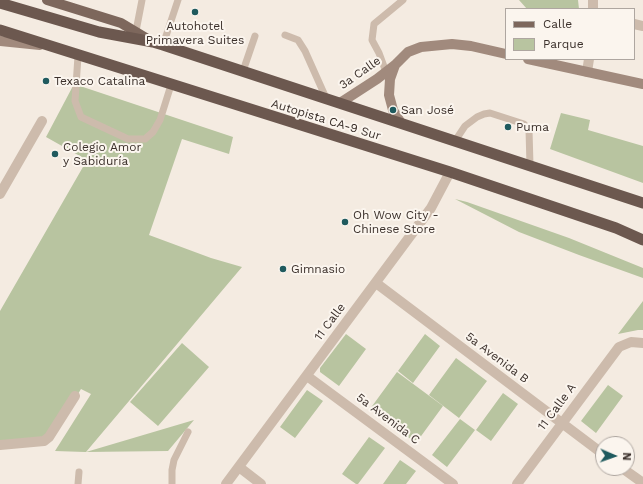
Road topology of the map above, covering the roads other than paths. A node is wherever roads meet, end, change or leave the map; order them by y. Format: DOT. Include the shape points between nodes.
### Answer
graph roads {
  1 [pos="47,0"];
  2 [pos="142,0"];
  3 [pos="178,0"];
  4 [pos="403,0"];
  5 [pos="0,3"];
  6 [pos="0,30"];
  7 [pos="136,32"];
  8 [pos="285,35"];
  9 [pos="255,36"];
  10 [pos="0,41"];
  11 [pos="158,43"];
  12 [pos="46,46"];
  13 [pos="505,54"];
  14 [pos="78,56"];
  15 [pos="533,60"];
  16 [pos="590,60"];
  17 [pos="395,65"];
  18 [pos="243,71"];
  19 [pos="386,72"];
  20 [pos="587,72"];
  21 [pos="643,84"];
  22 [pos="171,85"];
  23 [pos="326,98"];
  24 [pos="340,103"];
  25 [pos="42,121"];
  26 [pos="401,123"];
  27 [pos="455,141"];
  28 [pos="530,165"];
  29 [pos="450,172"];
  30 [pos="0,194"];
  31 [pos="643,203"];
  32 [pos="643,240"];
  33 [pos="376,283"];
  34 [pos="643,343"];
  35 [pos="308,376"];
  36 [pos="75,396"];
  37 [pos="561,423"];
  38 [pos="188,432"];
  39 [pos="0,445"];
  40 [pos="595,448"];
  41 [pos="239,467"];
  42 [pos="79,472"];
  43 [pos="633,476"];
  44 [pos="643,483"];
  45 [pos="78,484"];
  46 [pos="172,484"];
  47 [pos="226,484"];
  48 [pos="261,484"];
  49 [pos="453,484"];
  50 [pos="516,484"];
  1 -- 7 [label="main road" via="121,23"];
  2 -- 7 [label="lane"];
  3 -- 11 [label="lane"];
  4 -- 19 [label="lane" via="374,24 372,40"];
  5 -- 11 [label="highway, Autopista CA-9 Sur" via="99,32"];
  6 -- 12 [label="highway, Autopista CA-9 Sur"];
  7 -- 11 [label="main road"];
  8 -- 23 [label="lane" via="298,40"];
  9 -- 18 [label="lane"];
  10 -- 12 [label="main road"];
  11 -- 18 [label="highway, Autopista CA-9 Sur"];
  12 -- 14 [label="highway, Autopista CA-9 Sur"];
  13 -- 17 [label="main road, 3a Calle" via="460,45 430,45 408,52"];
  14 -- 22 [label="highway, Autopista CA-9 Sur"];
  14 -- 22 [label="lane" via="75,101 81,117 128,139 145,139 153,132 160,120"];
  15 -- 20 [label="main road"];
  16 -- 20 [label="street"];
  17 -- 19 [label="main road, 3a Calle"];
  17 -- 26 [label="main road, 3a Calle" via="390,79 389,95 393,110"];
  18 -- 23 [label="highway, Autopista CA-9 Sur"];
  19 -- 24 [label="main road, 3a Calle"];
  20 -- 21 [label="main road"];
  22 -- 29 [label="highway, Autopista CA-9 Sur"];
  23 -- 24 [label="highway, Autopista CA-9 Sur"];
  24 -- 26 [label="highway, Autopista CA-9 Sur"];
  25 -- 30 [label="street"];
  26 -- 27 [label="highway, Autopista CA-9 Sur"];
  27 -- 28 [label="highway, Autopista CA-9 Sur"];
  27 -- 28 [label="lane" via="465,126 484,114 524,124 529,130"];
  28 -- 31 [label="highway, Autopista CA-9 Sur"];
  29 -- 32 [label="highway, Autopista CA-9 Sur" via="616,228"];
  29 -- 33 [label="street, 11 Calle" via="431,208"];
  33 -- 35 [label="street, 11 Calle"];
  33 -- 37 [label="street, 5a Avenida B"];
  34 -- 37 [label="street, 11 Calle A" via="631,342 619,347"];
  35 -- 41 [label="street, 11 Calle"];
  35 -- 49 [label="street, 5a Avenida C"];
  36 -- 39 [label="street" via="44,442"];
  37 -- 40 [label="street, 5a Avenida B"];
  37 -- 50 [label="street, 11 Calle A"];
  38 -- 46 [label="lane" via="174,460"];
  41 -- 47 [label="street, 11 Calle"];
  41 -- 48 [label="street"];
  42 -- 45 [label="lane"];
  43 -- 44 [label="street"];
}
